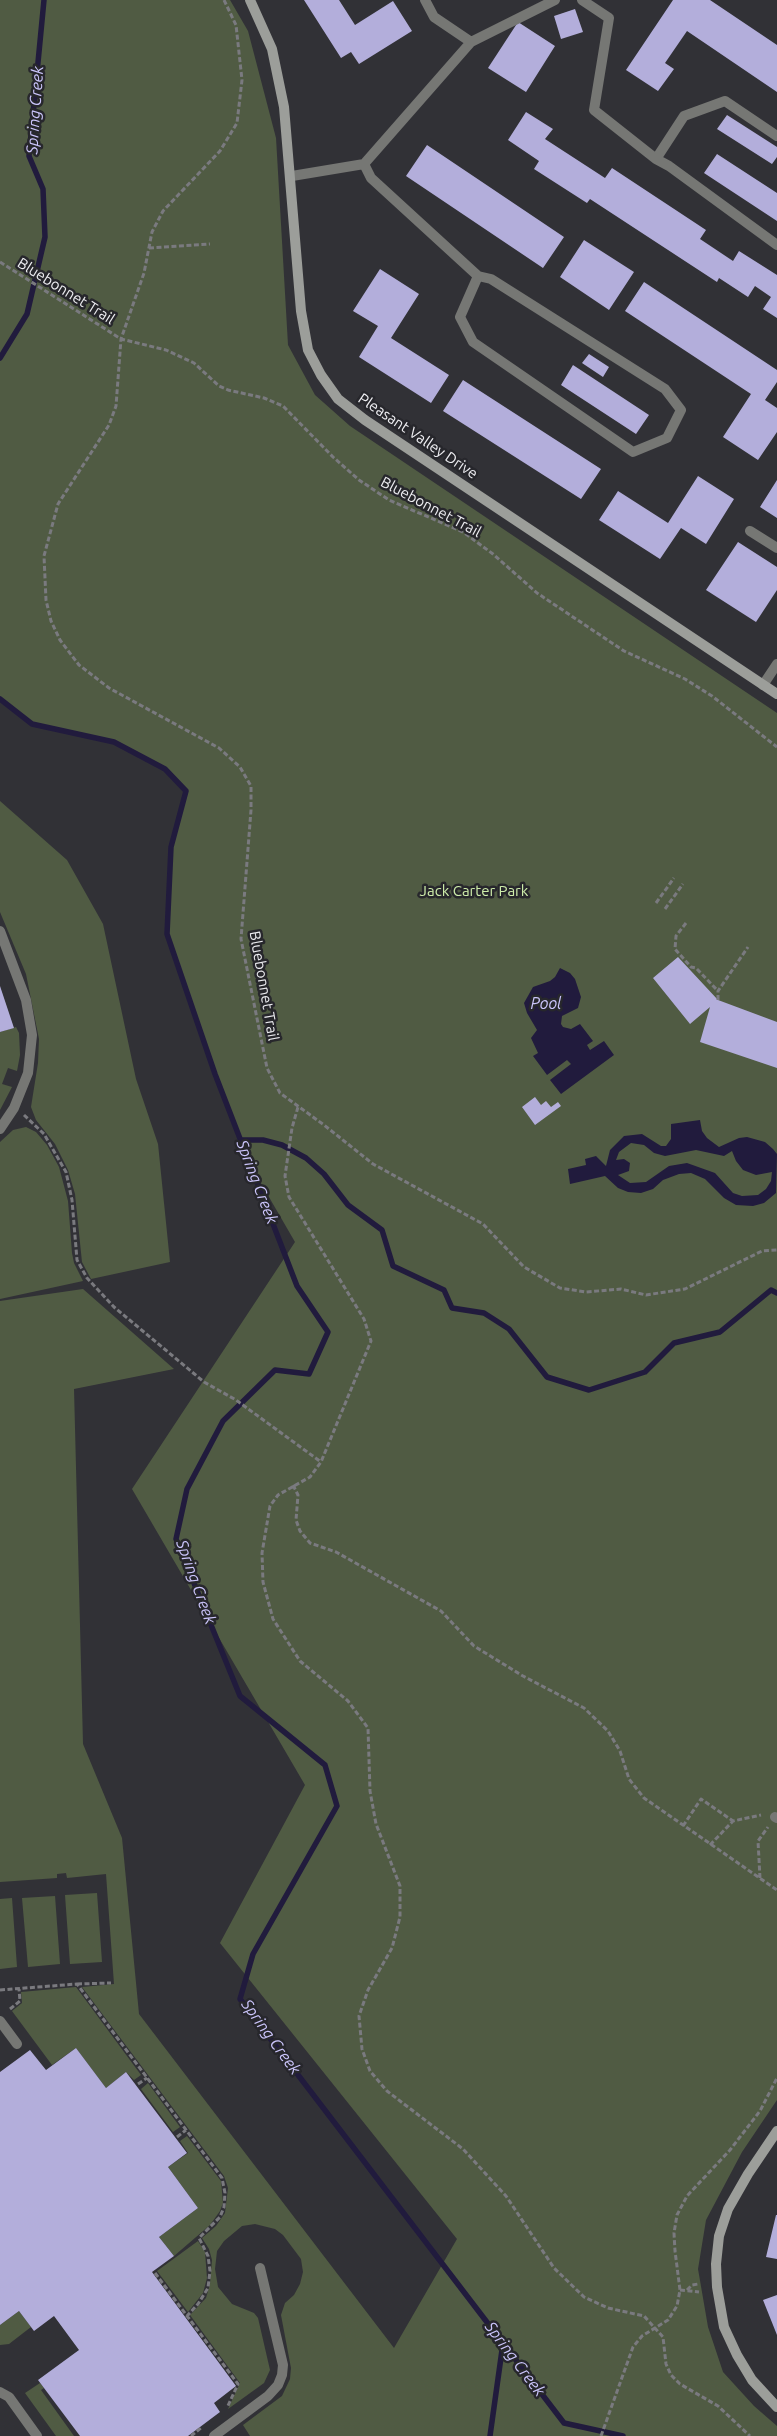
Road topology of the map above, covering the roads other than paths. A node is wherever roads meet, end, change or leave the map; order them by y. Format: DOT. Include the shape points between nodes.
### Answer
graph roads {
  1 [pos="250,0"];
  2 [pos="425,0"];
  3 [pos="555,0"];
  4 [pos="582,0"];
  5 [pos="472,42"];
  6 [pos="777,136"];
  7 [pos="656,159"];
  8 [pos="364,164"];
  9 [pos="292,176"];
  10 [pos="777,245"];
  11 [pos="478,276"];
  12 [pos="750,531"];
  13 [pos="777,548"];
  14 [pos="777,664"];
  15 [pos="763,685"];
  16 [pos="777,694"];
  17 [pos="0,931"];
  18 [pos="0,1129"];
  19 [pos="0,2021"];
  20 [pos="17,2044"];
  21 [pos="777,2131"];
  22 [pos="260,2268"];
  23 [pos="0,2392"];
  24 [pos="777,2407"];
  25 [pos="38,2436"];
  26 [pos="214,2436"];
  1 -- 9 [label="street, Pleasant Valley Drive" via="272,49 284,107"];
  2 -- 5 [label="lane" via="434,17"];
  3 -- 5 [label="lane"];
  4 -- 7 [label="lane" via="608,18 594,110"];
  5 -- 8 [label="lane"];
  6 -- 7 [label="lane" via="725,100 684,116"];
  7 -- 10 [label="lane"];
  8 -- 9 [label="lane"];
  8 -- 11 [label="lane" via="371,178"];
  9 -- 15 [label="street, Pleasant Valley Drive" via="301,311 308,350 338,399"];
  11 -- 11 [label="lane" via="460,317 473,342 633,452 667,438 681,410 665,389 490,279"];
  12 -- 13 [label="lane"];
  14 -- 15 [label="lane"];
  15 -- 16 [label="street, Pleasant Valley Drive"];
  17 -- 18 [label="lane" via="26,1000 32,1035 28,1073 14,1108"];
  19 -- 20 [label="lane"];
  21 -- 24 [label="street" via="728,2209 719,2236 716,2264 724,2327 752,2380"];
  22 -- 26 [label="lane" via="283,2365 282,2375 268,2396"];
  23 -- 25 [label="lane" via="9,2397"];
}
